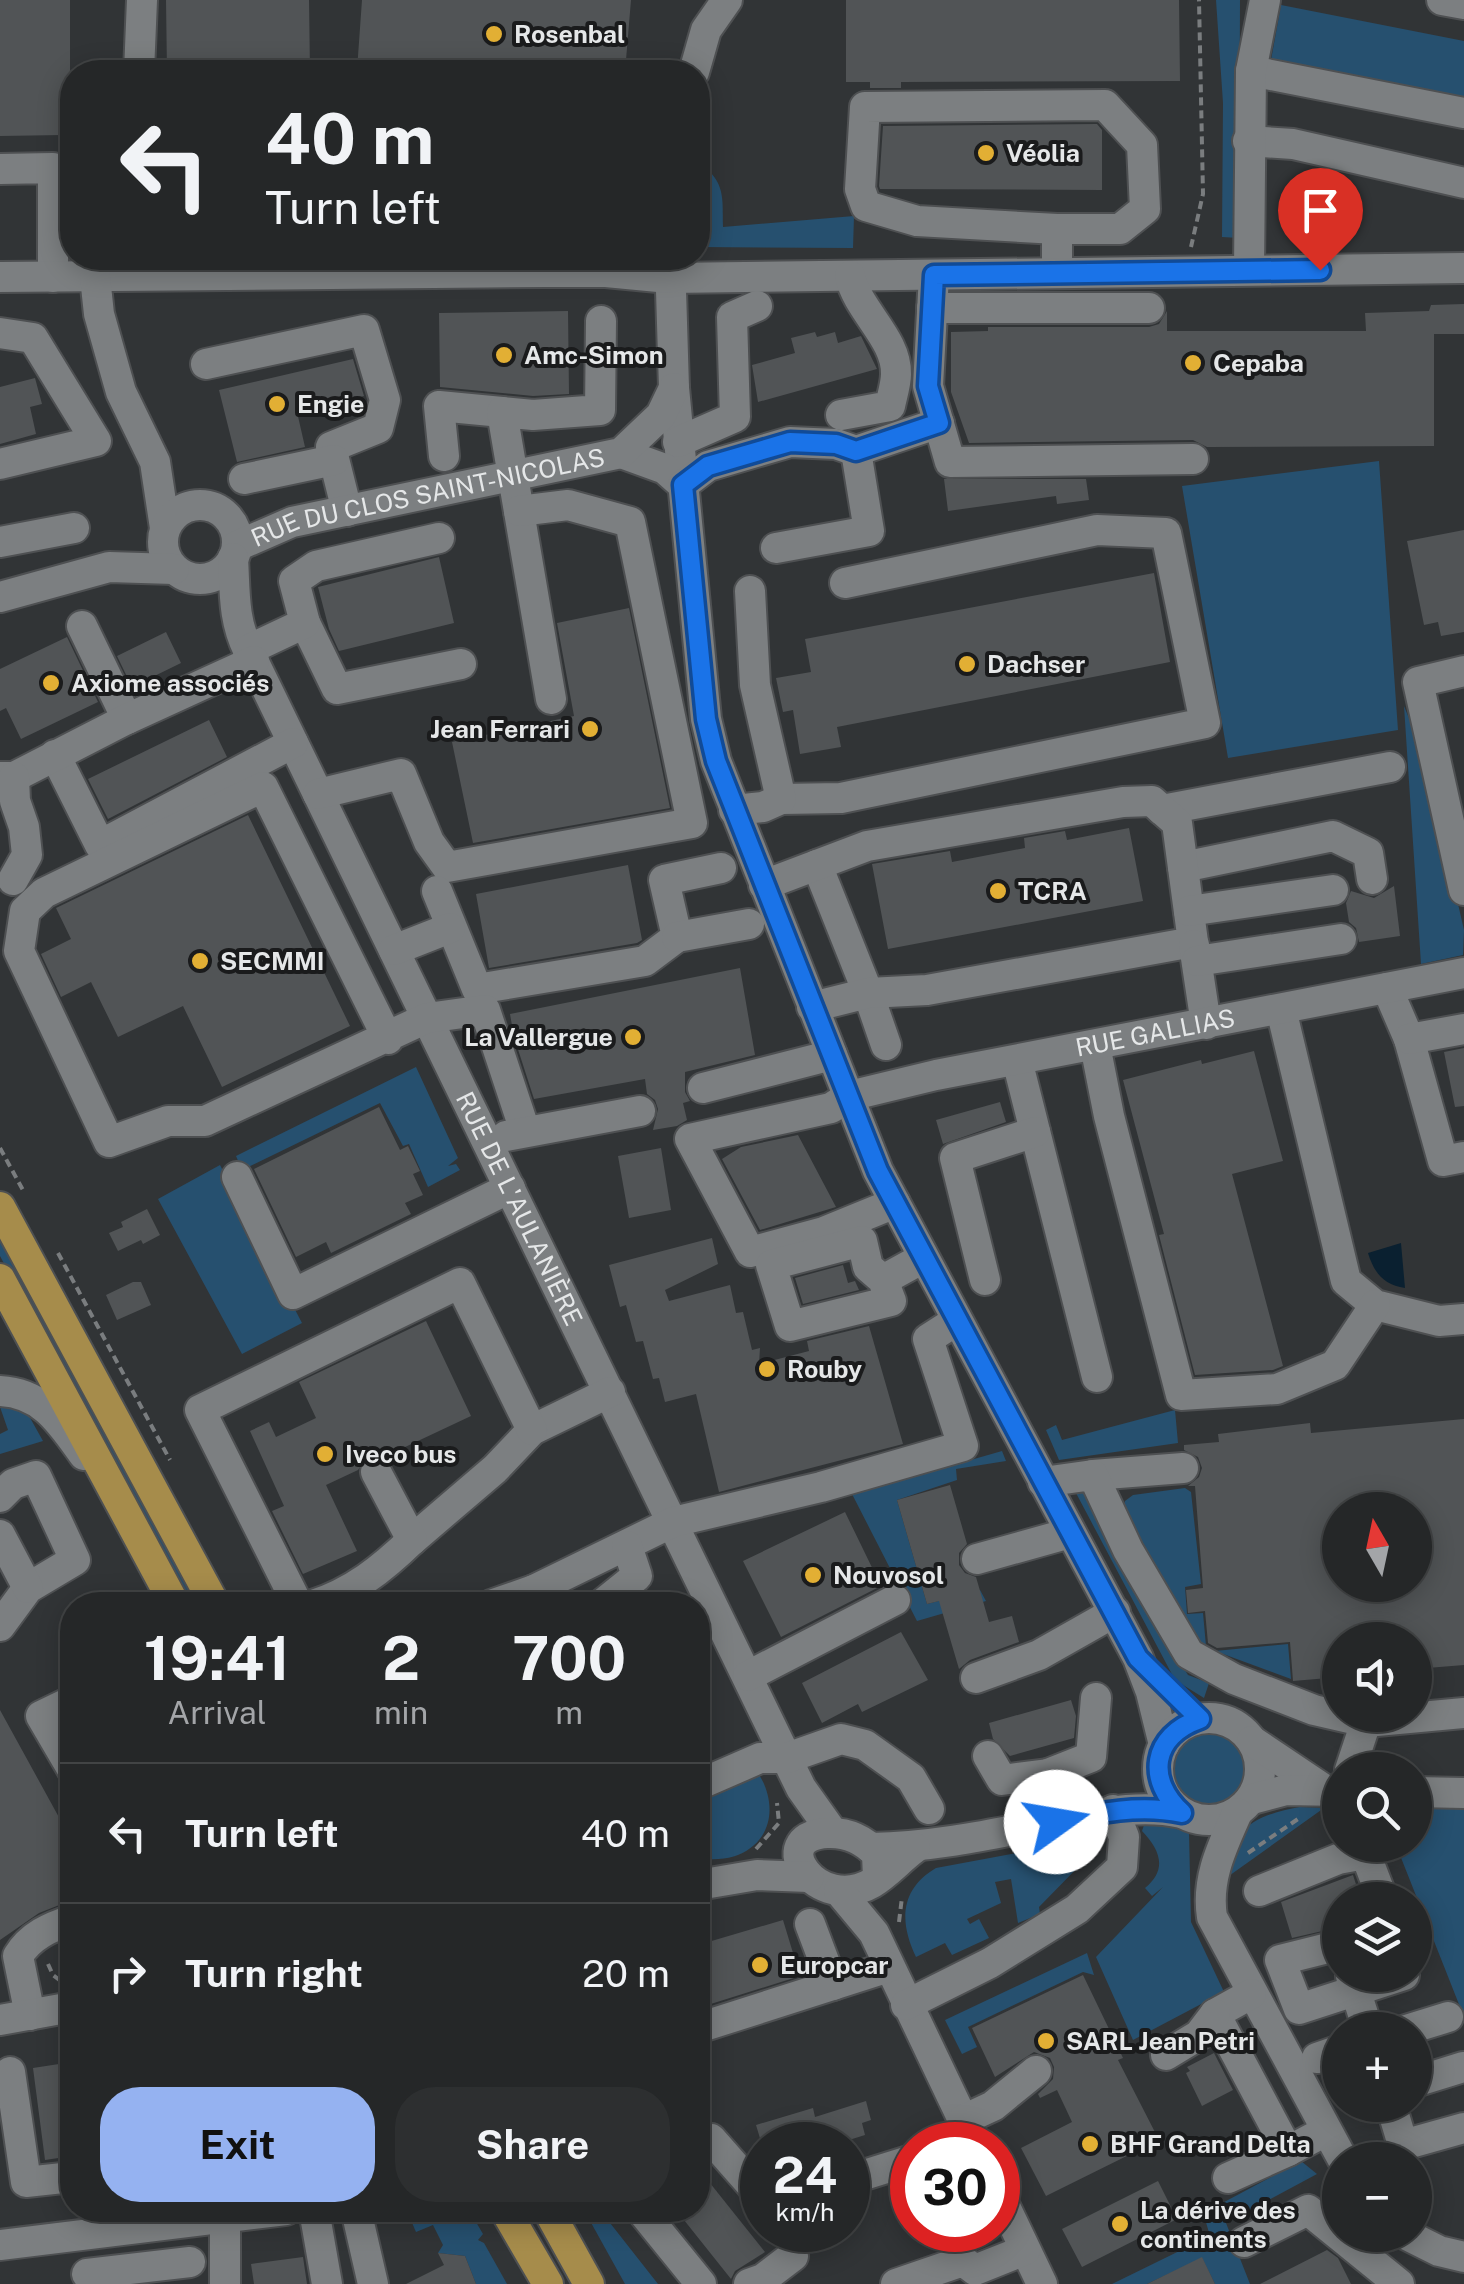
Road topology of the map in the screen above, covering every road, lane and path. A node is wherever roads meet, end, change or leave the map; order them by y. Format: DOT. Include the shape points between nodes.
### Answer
graph roads {
  1 [pos="142,0"];
  2 [pos="727,0"];
  3 [pos="1199,0"];
  4 [pos="1265,0"];
  5 [pos="1442,0"];
  6 [pos="1464,4"];
  7 [pos="140,60"];
  8 [pos="697,60"];
  9 [pos="1251,71"];
  10 [pos="1464,113"];
  11 [pos="1248,141"];
  12 [pos="0,169"];
  13 [pos="1464,182"];
  14 [pos="1057,229"];
  15 [pos="1464,268"];
  16 [pos="111,270"];
  17 [pos="531,270"];
  18 [pos="638,270"];
  19 [pos="669,270"];
  20 [pos="710,270"];
  21 [pos="1249,270"];
  22 [pos="1186,271"];
  23 [pos="1057,274"];
  24 [pos="934,275"];
  25 [pos="850,276"];
  26 [pos="0,277"];
  27 [pos="53,277"];
  28 [pos="757,306"];
  29 [pos="932,308"];
  30 [pos="1149,308"];
  31 [pos="601,321"];
  32 [pos="0,333"];
  33 [pos="206,364"];
  34 [pos="674,388"];
  35 [pos="502,412"];
  36 [pos="840,415"];
  37 [pos="939,423"];
  38 [pos="678,442"];
  39 [pos="856,451"];
  40 [pos="621,454"];
  41 [pos="444,456"];
  42 [pos="1194,459"];
  43 [pos="334,460"];
  44 [pos="155,462"];
  45 [pos="0,464"];
  46 [pos="513,478"];
  47 [pos="244,479"];
  48 [pos="683,485"];
  49 [pos="199,505"];
  50 [pos="347,511"];
  51 [pos="519,511"];
  52 [pos="74,528"];
  53 [pos="165,530"];
  54 [pos="439,538"];
  55 [pos="0,542"];
  56 [pos="776,548"];
  57 [pos="235,552"];
  58 [pos="109,568"];
  59 [pos="184,574"];
  60 [pos="846,583"];
  61 [pos="750,592"];
  62 [pos="0,597"];
  63 [pos="305,623"];
  64 [pos="82,626"];
  65 [pos="246,646"];
  66 [pos="461,664"];
  67 [pos="1464,671"];
  68 [pos="551,699"];
  69 [pos="127,720"];
  70 [pos="294,743"];
  71 [pos="56,755"];
  72 [pos="1390,767"];
  73 [pos="7,777"];
  74 [pos="318,794"];
  75 [pos="781,799"];
  76 [pos="734,810"];
  77 [pos="1162,810"];
  78 [pos="816,865"];
  79 [pos="722,868"];
  80 [pos="1183,868"];
  81 [pos="13,880"];
  82 [pos="1372,880"];
  83 [pos="764,886"];
  84 [pos="1332,890"];
  85 [pos="1464,890"];
  86 [pos="436,892"];
  87 [pos="1190,911"];
  88 [pos="748,924"];
  89 [pos="450,928"];
  90 [pos="678,937"];
  91 [pos="1341,939"];
  92 [pos="394,950"];
  93 [pos="1195,952"];
  94 [pos="1464,973"];
  95 [pos="1388,988"];
  96 [pos="868,992"];
  97 [pos="812,1007"];
  98 [pos="1281,1009"];
  99 [pos="427,1018"];
  100 [pos="1206,1024"];
  101 [pos="1464,1029"];
  102 [pos="388,1038"];
  103 [pos="1409,1039"];
  104 [pos="886,1045"];
  105 [pos="1095,1045"];
  106 [pos="832,1055"];
  107 [pos="1018,1060"];
  108 [pos="703,1088"];
  109 [pos="848,1096"];
  110 [pos="640,1111"];
  111 [pos="525,1131"];
  112 [pos="1036,1132"];
  113 [pos="487,1140"];
  114 [pos="1464,1157"];
  115 [pos="237,1176"];
  116 [pos="510,1188"];
  117 [pos="895,1204"];
  118 [pos="0,1207"];
  119 [pos="923,1258"];
  120 [pos="0,1280"];
  121 [pos="883,1280"];
  122 [pos="985,1280"];
  123 [pos="1375,1305"];
  124 [pos="1464,1319"];
  125 [pos="956,1321"];
  126 [pos="1097,1378"];
  127 [pos="0,1391"];
  128 [pos="610,1392"];
  129 [pos="532,1430"];
  130 [pos="1183,1468"];
  131 [pos="376,1472"];
  132 [pos="1093,1476"];
  133 [pos="1042,1482"];
  134 [pos="0,1497"];
  135 [pos="116,1498"];
  136 [pos="673,1522"];
  137 [pos="1070,1533"];
  138 [pos="0,1535"];
  139 [pos="412,1540"];
  140 [pos="627,1546"];
  141 [pos="977,1559"];
  142 [pos="28,1588"];
  143 [pos="169,1592"];
  144 [pos="208,1592"];
  145 [pos="291,1592"];
  146 [pos="348,1592"];
  147 [pos="547,1592"];
  148 [pos="617,1592"];
  149 [pos="707,1592"];
  150 [pos="710,1598"];
  151 [pos="895,1600"];
  152 [pos="1115,1612"];
  153 [pos="0,1626"];
  154 [pos="1138,1658"];
  155 [pos="748,1676"];
  156 [pos="976,1678"];
  157 [pos="1096,1698"];
  158 [pos="60,1707"];
  159 [pos="1322,1712"];
  160 [pos="1464,1713"];
  161 [pos="1432,1716"];
  162 [pos="1200,1719"];
  163 [pos="60,1739"];
  164 [pos="1252,1741"];
  165 [pos="1162,1751"];
  166 [pos="988,1756"];
  167 [pos="787,1758"];
  168 [pos="1048,1774"];
  169 [pos="710,1780"];
  170 [pos="1322,1784"];
  171 [pos="1322,1790"];
  172 [pos="1432,1792"];
  173 [pos="1464,1793"];
  174 [pos="1322,1799"];
  175 [pos="1245,1806"];
  176 [pos="930,1809"];
  177 [pos="1113,1810"];
  178 [pos="1186,1815"];
  179 [pos="1056,1822"];
  180 [pos="812,1840"];
  181 [pos="872,1848"];
  182 [pos="915,1848"];
  183 [pos="1328,1862"];
  184 [pos="1213,1872"];
  185 [pos="757,1876"];
  186 [pos="809,1877"];
  187 [pos="876,1880"];
  188 [pos="710,1883"];
  189 [pos="838,1891"];
  190 [pos="1259,1891"];
  191 [pos="60,1924"];
  192 [pos="810,1924"];
  193 [pos="874,1933"];
  194 [pos="1322,1950"];
  195 [pos="888,1967"];
  196 [pos="834,1985"];
  197 [pos="1334,1992"];
  198 [pos="1251,1994"];
  199 [pos="906,2004"];
  200 [pos="60,2010"];
  201 [pos="1215,2014"];
  202 [pos="15,2017"];
  203 [pos="1448,2017"];
  204 [pos="1432,2022"];
  205 [pos="710,2024"];
  206 [pos="1166,2055"];
  207 [pos="1463,2067"];
  208 [pos="1036,2071"];
  209 [pos="10,2072"];
  210 [pos="1432,2077"];
  211 [pos="958,2122"];
  212 [pos="979,2122"];
  213 [pos="1396,2122"];
  214 [pos="1464,2128"];
  215 [pos="1326,2131"];
  216 [pos="710,2139"];
  217 [pos="1332,2142"];
  218 [pos="1288,2151"];
  219 [pos="740,2173"];
  220 [pos="60,2178"];
  221 [pos="1228,2178"];
  222 [pos="81,2222"];
  223 [pos="207,2222"];
  224 [pos="210,2222"];
  225 [pos="316,2222"];
  226 [pos="359,2222"];
  227 [pos="512,2222"];
  228 [pos="554,2222"];
  229 [pos="651,2222"];
  230 [pos="1020,2238"];
  231 [pos="1244,2242"];
  232 [pos="0,2245"];
  233 [pos="1432,2248"];
  234 [pos="1026,2250"];
  235 [pos="793,2256"];
  236 [pos="1464,2257"];
  237 [pos="192,2273"];
  238 [pos="978,2277"];
  239 [pos="87,2279"];
  240 [pos="225,2284"];
  241 [pos="327,2284"];
  242 [pos="373,2284"];
  243 [pos="548,2284"];
  244 [pos="588,2284"];
  245 [pos="701,2284"];
  246 [pos="749,2284"];
  247 [pos="896,2284"];
  248 [pos="1042,2284"];
  249 [pos="1398,2284"];
  250 [pos="1459,2284"];
  1 -- 7 [label="street"];
  2 -- 8 [label="street" via="706,30"];
  3 -- 22 [label="path" via="1203,194"];
  4 -- 9 [label="street"];
  5 -- 6 [label="street"];
  9 -- 10 [label="street"];
  9 -- 11 [label="street"];
  11 -- 13 [label="street" via="1293,144"];
  11 -- 21 [label="street"];
  12 -- 27 [label="street" via="54,168"];
  14 -- 14 [label="street" via="917,221 866,206 860,189 865,106 1105,105 1142,145 1145,209 1120,228"];
  14 -- 23 [label="street"];
  15 -- 21 [label="street"];
  16 -- 27 [label="street"];
  16 -- 44 [label="street" via="100,314 121,392"];
  17 -- 18 [label="street"];
  19 -- 34 [label="street"];
  20 -- 25 [label="street"];
  21 -- 22 [label="street"];
  22 -- 23 [label="street"];
  23 -- 24 [label="street"];
  24 -- 25 [label="street"];
  24 -- 29 [label="street"];
  25 -- 36 [label="street" via="854,293 891,347 896,374 890,406"];
  26 -- 27 [label="street"];
  28 -- 38 [label="street" via="732,318 735,417"];
  29 -- 30 [label="street"];
  29 -- 37 [label="street" via="928,386"];
  31 -- 35 [label="street" via="600,410"];
  32 -- 45 [label="street" via="33,338 96,441"];
  33 -- 43 [label="street" via="364,330 386,400 378,428 331,447"];
  34 -- 38 [label="street"];
  34 -- 40 [label="street, RUE DU CLOS SAINT-NICOLAS" via="662,415"];
  35 -- 41 [label="street" via="439,406"];
  35 -- 46 [label="street"];
  37 -- 39 [label="street"];
  37 -- 42 [label="street" via="950,462"];
  38 -- 48 [label="street"];
  39 -- 48 [label="street" via="790,442 708,466"];
  39 -- 56 [label="street" via="869,531"];
  40 -- 46 [label="street, RUE DU CLOS SAINT-NICOLAS"];
  40 -- 48 [label="street, RUE DU CLOS SAINT-NICOLAS" via="665,469"];
  43 -- 47 [label="street"];
  43 -- 50 [label="street"];
  44 -- 49 [label="street"];
  44 -- 53 [label="street"];
  46 -- 50 [label="street, RUE DU CLOS SAINT-NICOLAS"];
  46 -- 51 [label="street"];
  48 -- 76 [label="street" via="706,719"];
  49 -- 53 [label="street" via="178,512"];
  49 -- 57 [label="street" via="231,522"];
  50 -- 57 [label="street, RUE DU CLOS SAINT-NICOLAS" via="292,522"];
  51 -- 68 [label="street"];
  51 -- 74 [label="street" via="568,506 630,522 692,823 447,867 428,842 401,774"];
  52 -- 55 [label="street"];
  53 -- 58 [label="street"];
  53 -- 59 [label="street" via="166,558"];
  54 -- 63 [label="street" via="316,566 294,581"];
  57 -- 59 [label="street" via="218,575"];
  57 -- 65 [label="street, RUE DE L'AULANIÈRE" via="233,600"];
  58 -- 59 [label="street"];
  58 -- 62 [label="street"];
  59 -- 65 [label="street, RUE DE L'AULANIÈRE"];
  60 -- 75 [label="street" via="1097,530 1166,534 1205,723 841,798"];
  61 -- 75 [label="street" via="754,685"];
  63 -- 65 [label="street"];
  63 -- 66 [label="street" via="337,689"];
  64 -- 69 [label="street"];
  65 -- 69 [label="street"];
  65 -- 70 [label="street, RUE DE L'AULANIÈRE"];
  67 -- 85 [label="street" via="1418,682"];
  69 -- 71 [label="street"];
  70 -- 71 [label="street" via="100,845"];
  70 -- 74 [label="street, RUE DE L'AULANIÈRE"];
  71 -- 73 [label="street"];
  72 -- 77 [label="street"];
  73 -- 81 [label="street" via="28,855"];
  74 -- 92 [label="street, RUE DE L'AULANIÈRE"];
  75 -- 76 [label="street"];
  76 -- 83 [label="street"];
  77 -- 78 [label="street" via="1152,801 1124,802 982,824 867,846"];
  77 -- 80 [label="street" via="1177,823"];
  78 -- 83 [label="street"];
  78 -- 96 [label="street"];
  79 -- 90 [label="street" via="664,880"];
  80 -- 82 [label="street" via="1333,836 1368,853"];
  80 -- 87 [label="street"];
  83 -- 97 [label="street"];
  84 -- 87 [label="street"];
  86 -- 89 [label="street"];
  87 -- 93 [label="street"];
  88 -- 90 [label="street"];
  89 -- 90 [label="street" via="477,989 645,961"];
  89 -- 92 [label="street"];
  91 -- 93 [label="street"];
  92 -- 99 [label="street, RUE DE L'AULANIÈRE"];
  93 -- 96 [label="street" via="927,990"];
  93 -- 100 [label="street"];
  94 -- 95 [label="street, RUE GALLIAS"];
  95 -- 98 [label="street, RUE GALLIAS"];
  95 -- 103 [label="street"];
  96 -- 97 [label="street"];
  96 -- 104 [label="street"];
  97 -- 106 [label="street"];
  98 -- 100 [label="street, RUE GALLIAS"];
  98 -- 123 [label="street" via="1346,1280"];
  99 -- 102 [label="street"];
  99 -- 111 [label="street" via="484,1010"];
  99 -- 113 [label="street, RUE DE L'AULANIÈRE"];
  100 -- 105 [label="street, RUE GALLIAS"];
  101 -- 103 [label="street"];
  102 -- 102 [label="street" via="205,1121 168,1121 109,1142 20,951 25,911 44,894 263,786"];
  103 -- 114 [label="street" via="1443,1161"];
  105 -- 107 [label="street, RUE GALLIAS"];
  105 -- 123 [label="street" via="1181,1396 1277,1388 1335,1365"];
  106 -- 108 [label="street"];
  106 -- 109 [label="street"];
  107 -- 109 [label="street, RUE GALLIAS"];
  107 -- 112 [label="street"];
  109 -- 117 [label="street"];
  109 -- 117 [label="street, RUE GALLIAS" via="831,1108 690,1139 750,1252"];
  110 -- 111 [label="street"];
  111 -- 113 [label="street"];
  112 -- 122 [label="street" via="955,1158"];
  112 -- 126 [label="street"];
  113 -- 116 [label="street, RUE DE L'AULANIÈRE"];
  115 -- 116 [label="street" via="293,1294"];
  116 -- 128 [label="street, RUE DE L'AULANIÈRE"];
  117 -- 119 [label="street"];
  118 -- 144 [label="main road"];
  119 -- 121 [label="street"];
  119 -- 125 [label="street"];
  120 -- 135 [label="main road"];
  123 -- 124 [label="street" via="1439,1321"];
  125 -- 133 [label="street"];
  125 -- 136 [label="street" via="928,1339 963,1446"];
  127 -- 135 [label="street" via="18,1392 51,1410"];
  128 -- 129 [label="street"];
  128 -- 136 [label="street, RUE DE L'AULANIÈRE"];
  129 -- 139 [label="street"];
  129 -- 145 [label="street" via="460,1282 200,1410"];
  130 -- 132 [label="street"];
  131 -- 139 [label="street"];
  132 -- 133 [label="street"];
  132 -- 159 [label="street" via="1190,1654"];
  133 -- 137 [label="street"];
  134 -- 142 [label="street" via="36,1476 75,1560"];
  135 -- 143 [label="main road"];
  136 -- 140 [label="street"];
  136 -- 149 [label="street, RUE DE L'AULANIÈRE"];
  137 -- 141 [label="street"];
  137 -- 152 [label="street"];
  138 -- 142 [label="street"];
  139 -- 146 [label="street"];
  140 -- 147 [label="street"];
  140 -- 148 [label="street" via="637,1576"];
  142 -- 153 [label="street"];
  150 -- 155 [label="street, RUE DE L'AULANIÈRE"];
  151 -- 155 [label="street"];
  152 -- 154 [label="street"];
  152 -- 156 [label="street" via="1039,1655"];
  154 -- 162 [label="street"];
  154 -- 165 [label="street"];
  155 -- 167 [label="street, RUE DE L'AULANIÈRE"];
  157 -- 168 [label="street" via="1091,1758"];
  158 -- 163 [label="street" via="41,1716"];
  160 -- 161 [label="street"];
  162 -- 164 [label="street" via="1220,1719"];
  162 -- 165 [label="street" via="1173,1732"];
  164 -- 170 [label="street"];
  164 -- 175 [label="street" via="1260,1780"];
  165 -- 177 [label="street" via="1148,1777"];
  165 -- 178 [label="street" via="1162,1788"];
  166 -- 168 [label="street" via="1002,1780"];
  167 -- 169 [label="street" via="760,1758"];
  167 -- 176 [label="street" via="841,1738 864,1745 911,1778"];
  167 -- 180 [label="street, RUE DE L'AULANIÈRE"];
  168 -- 179 [label="street"];
  171 -- 175 [label="street" via="1286,1790"];
  172 -- 173 [label="street"];
  174 -- 184 [label="path"];
  175 -- 178 [label="street" via="1218,1820"];
  175 -- 184 [label="street"];
  177 -- 178 [label="street"];
  177 -- 179 [label="street"];
  177 -- 199 [label="street" via="1124,1837 1122,1867 1077,1910"];
  178 -- 184 [label="street" via="1202,1833"];
  179 -- 182 [label="street"];
  180 -- 181 [label="street" via="862,1840"];
  180 -- 185 [label="street"];
  180 -- 186 [label="street" via="800,1866"];
  181 -- 182 [label="street"];
  181 -- 187 [label="street" via="880,1860"];
  182 -- 187 [label="street"];
  183 -- 190 [label="street"];
  184 -- 198 [label="street" via="1212,1918"];
  185 -- 186 [label="street"];
  185 -- 188 [label="street"];
  186 -- 189 [label="street"];
  187 -- 189 [label="street"];
  187 -- 193 [label="street"];
  189 -- 193 [label="street"];
  191 -- 202 [label="street" via="26,1942 18,1956"];
  192 -- 196 [label="street"];
  193 -- 195 [label="street"];
  194 -- 197 [label="street" via="1280,1960 1299,2009"];
  195 -- 196 [label="street"];
  195 -- 199 [label="street"];
  196 -- 205 [label="street"];
  198 -- 201 [label="street"];
  198 -- 215 [label="street"];
  199 -- 211 [label="street"];
  200 -- 202 [label="street"];
  201 -- 206 [label="street" via="1199,2035"];
  201 -- 218 [label="street"];
  203 -- 204 [label="street"];
  207 -- 210 [label="street"];
  208 -- 212 [label="street"];
  209 -- 220 [label="street" via="26,2182"];
  213 -- 214 [label="street" via="1403,2145"];
  215 -- 217 [label="street"];
  215 -- 218 [label="street"];
  216 -- 219 [label="street"];
  218 -- 221 [label="street"];
  222 -- 232 [label="street"];
  222 -- 239 [label="street"];
  223 -- 237 [label="street"];
  224 -- 240 [label="street"];
  225 -- 241 [label="street"];
  226 -- 242 [label="street"];
  227 -- 243 [label="main road"];
  228 -- 244 [label="main road"];
  229 -- 245 [label="street"];
  230 -- 234 [label="street"];
  231 -- 249 [label="street" via="1308,2210"];
  233 -- 236 [label="street"];
  234 -- 238 [label="street"];
  234 -- 248 [label="street"];
  235 -- 246 [label="street"];
  236 -- 250 [label="street"];
  237 -- 239 [label="street"];
  238 -- 247 [label="street" via="963,2260"];
}
